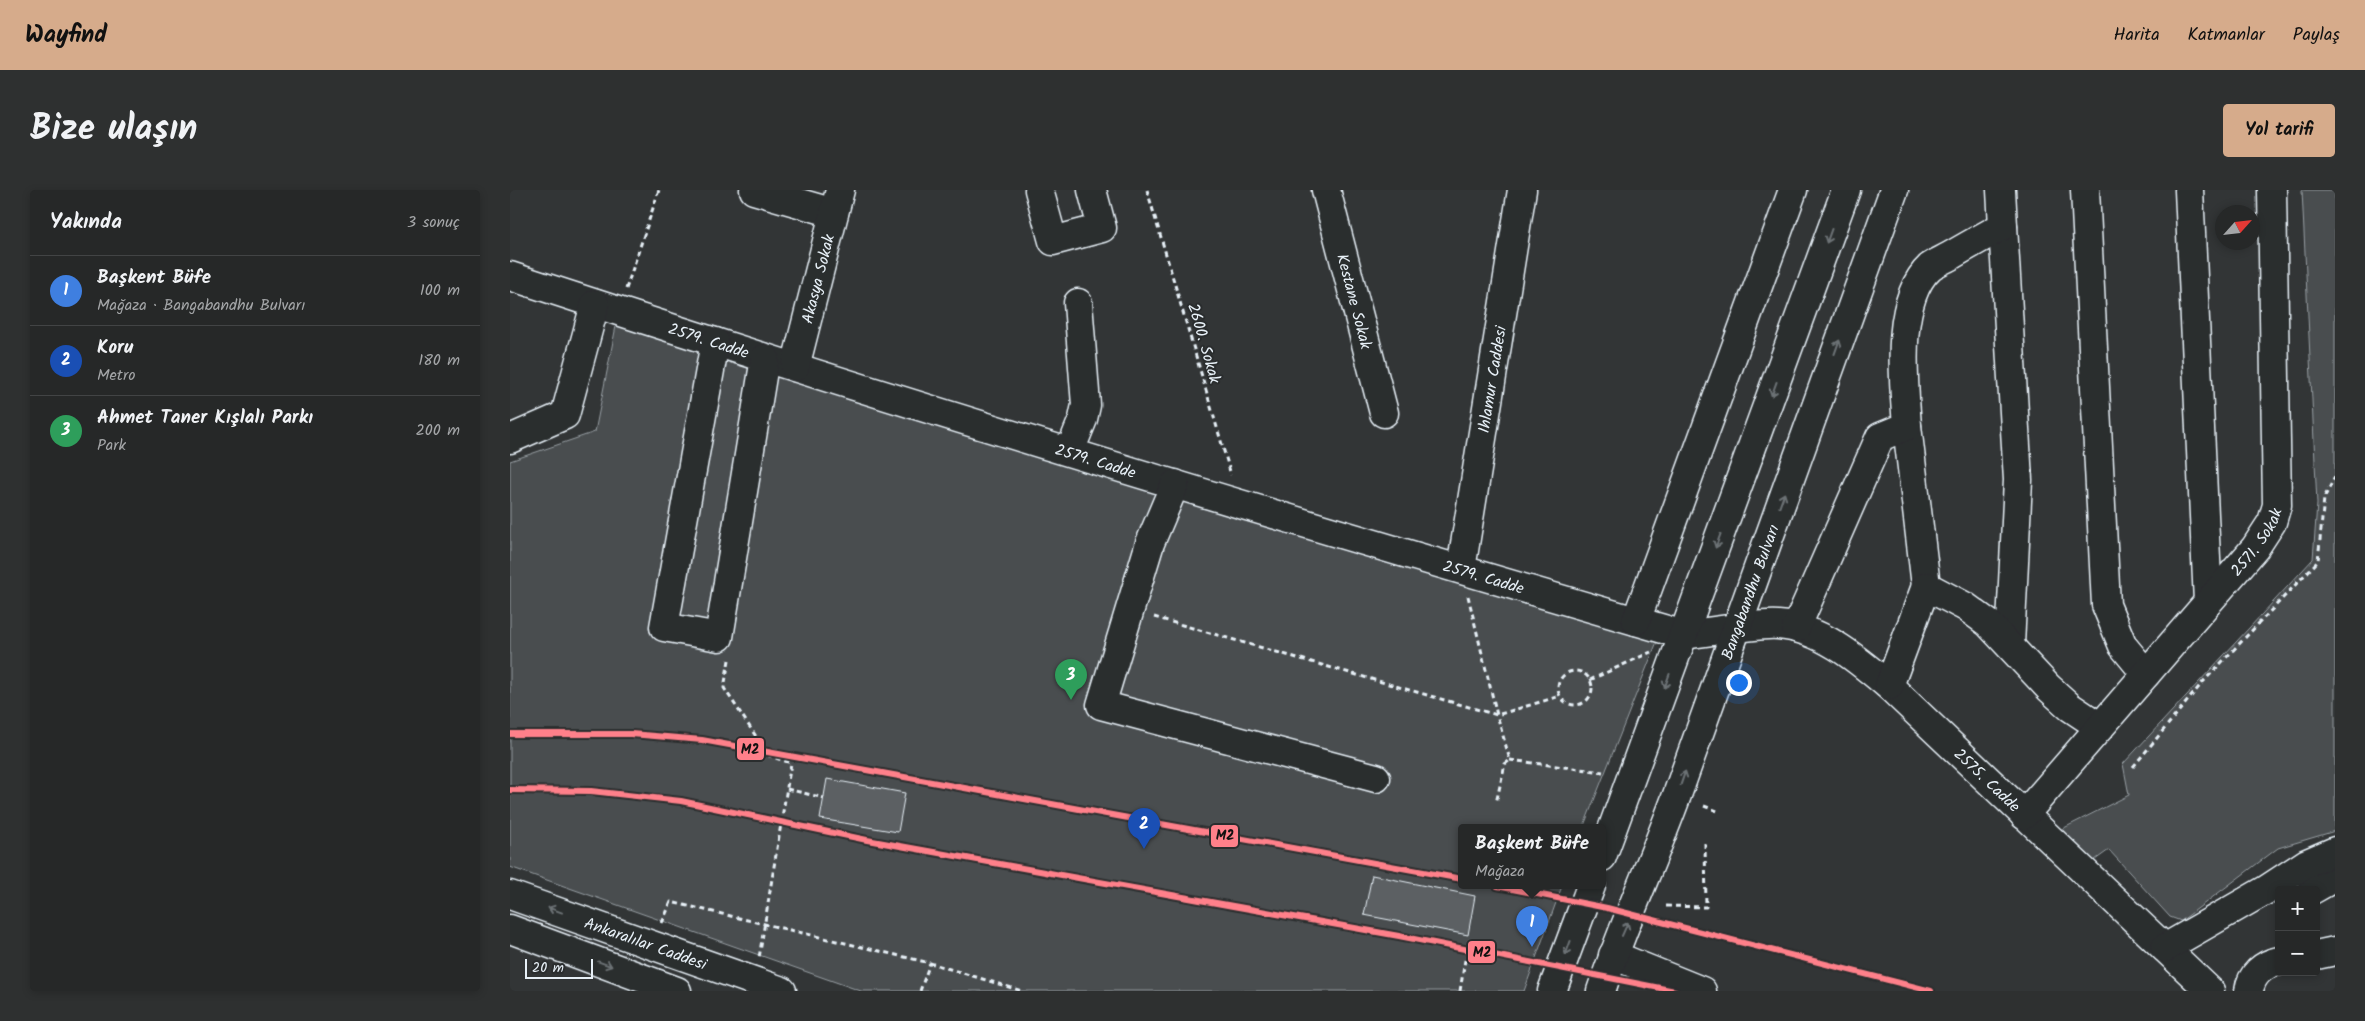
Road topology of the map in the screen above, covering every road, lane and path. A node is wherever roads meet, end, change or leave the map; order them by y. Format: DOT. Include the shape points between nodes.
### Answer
graph roads {
  1 [pos="659,190"];
  2 [pos="754,190"];
  3 [pos="1039,190"];
  4 [pos="1092,190"];
  5 [pos="1147,190"];
  6 [pos="1326,190"];
  7 [pos="1522,190"];
  8 [pos="1793,190"];
  9 [pos="1846,190"];
  10 [pos="1894,190"];
  11 [pos="2001,190"];
  12 [pos="2085,190"];
  13 [pos="2189,190"];
  14 [pos="2272,190"];
  15 [pos="837,202"];
  16 [pos="2003,226"];
  17 [pos="510,276"];
  18 [pos="1078,303"];
  19 [pos="607,308"];
  20 [pos="715,342"];
  21 [pos="765,358"];
  22 [pos="795,367"];
  23 [pos="1384,414"];
  24 [pos="1906,426"];
  25 [pos="510,438"];
  26 [pos="1070,451"];
  27 [pos="2335,477"];
  28 [pos="1175,484"];
  29 [pos="1240,503"];
  30 [pos="1462,569"];
  31 [pos="1926,586"];
  32 [pos="2208,602"];
  33 [pos="1130,610"];
  34 [pos="1636,621"];
  35 [pos="1735,628"];
  36 [pos="1796,628"];
  37 [pos="1684,635"];
  38 [pos="719,637"];
  39 [pos="2010,645"];
  40 [pos="1657,648"];
  41 [pos="2146,674"];
  42 [pos="1590,680"];
  43 [pos="1889,686"];
  44 [pos="1560,696"];
  45 [pos="1497,714"];
  46 [pos="2100,728"];
  47 [pos="1510,760"];
  48 [pos="2133,767"];
  49 [pos="1603,772"];
  50 [pos="1376,778"];
  51 [pos="787,789"];
  52 [pos="824,798"];
  53 [pos="1496,803"];
  54 [pos="1704,806"];
  55 [pos="1720,812"];
  56 [pos="2024,815"];
  57 [pos="1705,842"];
  58 [pos="1606,846"];
  59 [pos="2335,851"];
  60 [pos="2335,876"];
  61 [pos="2319,886"];
  62 [pos="1590,889"];
  63 [pos="510,894"];
  64 [pos="1666,906"];
  65 [pos="2275,906"];
  66 [pos="765,926"];
  67 [pos="510,929"];
  68 [pos="659,930"];
  69 [pos="2164,948"];
  70 [pos="2335,951"];
  71 [pos="2320,954"];
  72 [pos="1613,955"];
  73 [pos="1465,960"];
  74 [pos="2275,962"];
  75 [pos="930,963"];
  76 [pos="755,979"];
  77 [pos="678,991"];
  78 [pos="782,991"];
  79 [pos="920,991"];
  80 [pos="1022,991"];
  81 [pos="1460,991"];
  82 [pos="1552,991"];
  83 [pos="1601,991"];
  84 [pos="1702,991"];
  85 [pos="2210,991"];
  86 [pos="2249,991"];
  1 -- 19 [label="path"];
  2 -- 15 [label="street"];
  3 -- 4 [label="street" via="1053,241 1102,228"];
  5 -- 29 [label="path, 2600. Sokak"];
  6 -- 23 [label="street, Kestane Sokak"];
  7 -- 30 [label="street, Ihlamur Caddesi"];
  8 -- 34 [label="street"];
  9 -- 37 [label="street, one-way"];
  35 -- 10 [label="street, Bangabandhu Bulvarı, one-way"];
  11 -- 16 [label="street"];
  12 -- 41 [label="street" via="2106,605 2123,646"];
  13 -- 32 [label="street"];
  14 -- 32 [label="street, 2571. Sokak" via="2277,506 2265,536"];
  15 -- 22 [label="street, Akasya Sokak"];
  16 -- 24 [label="street" via="1929,268 1917,287 1908,311 1902,360"];
  16 -- 39 [label="street" via="2018,480"];
  17 -- 19 [label="street, 2579. Cadde"];
  18 -- 26 [label="street" via="1086,405"];
  19 -- 20 [label="street, 2579. Cadde"];
  19 -- 25 [label="street" via="565,415"];
  20 -- 21 [label="street, 2579. Cadde"];
  20 -- 38 [label="street" via="664,627"];
  21 -- 22 [label="street, 2579. Cadde"];
  21 -- 38 [label="street"];
  22 -- 26 [label="street, 2579. Cadde"];
  24 -- 31 [label="street"];
  24 -- 36 [label="street" via="1880,437"];
  26 -- 28 [label="street, 2579. Cadde"];
  27 -- 48 [label="path" via="2324,498 2318,562 2203,682"];
  28 -- 29 [label="street, 2579. Cadde"];
  28 -- 33 [label="street" via="1150,544"];
  29 -- 30 [label="street, 2579. Cadde"];
  30 -- 34 [label="street, 2579. Cadde"];
  30 -- 45 [label="path"];
  31 -- 39 [label="street" via="1966,607"];
  31 -- 43 [label="street"];
  32 -- 41 [label="street, 2571. Sokak"];
  33 -- 45 [label="path"];
  33 -- 50 [label="street" via="1101,706"];
  34 -- 37 [label="street, 2579. Cadde"];
  35 -- 36 [label="street, 2575. Cadde" via="1777,625"];
  35 -- 37 [label="street, 2575. Cadde"];
  72 -- 35 [label="street, Bangabandhu Bulvarı, one-way" via="1636,905 1677,796"];
  36 -- 43 [label="street, 2575. Cadde" via="1831,642"];
  37 -- 58 [label="street, one-way"];
  38 -- 51 [label="path" via="733,639 724,688 769,756 791,763"];
  39 -- 46 [label="street" via="2049,688"];
  40 -- 42 [label="path"];
  41 -- 46 [label="street, 2571. Sokak"];
  42 -- 44 [label="path" via="1578,671 1568,673 1558,685"];
  42 -- 44 [label="path" via="1592,692 1580,704 1568,704"];
  43 -- 56 [label="street, 2575. Cadde"];
  44 -- 45 [label="path"];
  45 -- 47 [label="path"];
  46 -- 56 [label="street, 2571. Sokak"];
  47 -- 49 [label="path"];
  47 -- 53 [label="path" via="1506,764"];
  51 -- 52 [label="path"];
  51 -- 66 [label="path"];
  54 -- 55 [label="path"];
  56 -- 69 [label="street, 2575. Cadde"];
  57 -- 64 [label="path" via="1706,907"];
  59 -- 69 [label="street" via="2307,864"];
  60 -- 61 [label="street"];
  62 -- 82 [label="street, one-way"];
  76 -- 63 [label="street, Ankaralılar Caddesi, one-way"];
  65 -- 69 [label="street"];
  66 -- 68 [label="path" via="671,902"];
  66 -- 75 [label="path"];
  66 -- 76 [label="path"];
  67 -- 77 [label="street, one-way"];
  69 -- 85 [label="street, 2575. Cadde"];
  70 -- 71 [label="street"];
  72 -- 83 [label="street, Bangabandhu Bulvarı"];
  72 -- 84 [label="street"];
  73 -- 81 [label="path"];
  74 -- 86 [label="street" via="2259,971 2251,981"];
  75 -- 79 [label="path"];
  75 -- 80 [label="path"];
  76 -- 78 [label="street, Ankaralılar Caddesi"];
}
